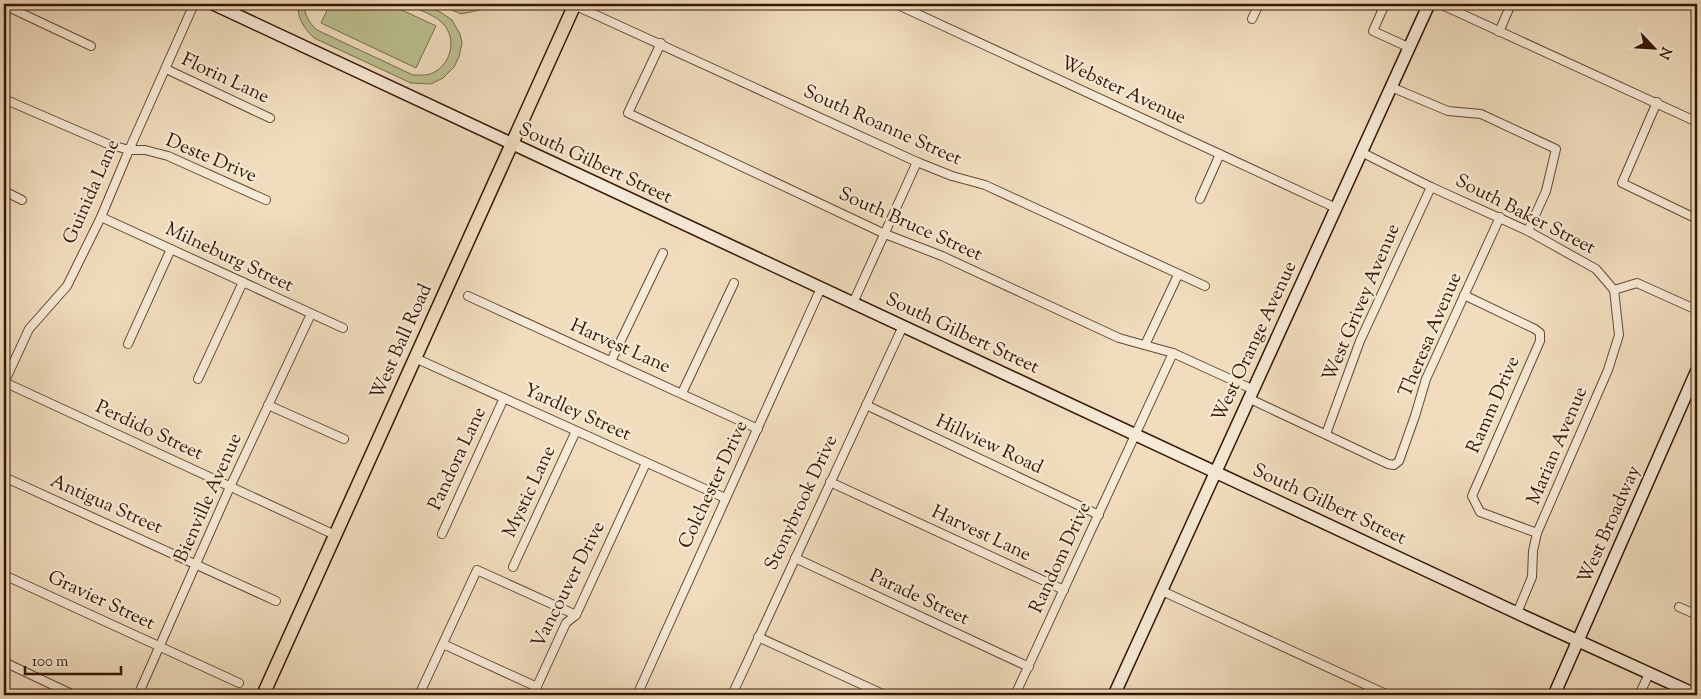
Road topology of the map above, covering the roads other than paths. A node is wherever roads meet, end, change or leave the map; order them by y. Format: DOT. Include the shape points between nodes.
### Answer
graph roads {
  1 [pos="194,4"];
  2 [pos="213,4"];
  3 [pos="574,4"];
  4 [pos="896,4"];
  5 [pos="1259,4"];
  6 [pos="1385,4"];
  7 [pos="1429,4"];
  8 [pos="1440,4"];
  9 [pos="1511,4"];
  10 [pos="4,6"];
  11 [pos="1252,19"];
  12 [pos="1499,32"];
  13 [pos="660,43"];
  14 [pos="91,46"];
  15 [pos="1408,47"];
  16 [pos="166,69"];
  17 [pos="1391,87"];
  18 [pos="4,99"];
  19 [pos="1657,102"];
  20 [pos="270,118"];
  21 [pos="1697,122"];
  22 [pos="511,144"];
  23 [pos="129,150"];
  24 [pos="1362,152"];
  25 [pos="1220,154"];
  26 [pos="917,162"];
  27 [pos="1431,186"];
  28 [pos="4,191"];
  29 [pos="1200,199"];
  30 [pos="22,200"];
  31 [pos="266,200"];
  32 [pos="1336,208"];
  33 [pos="101,217"];
  34 [pos="1500,217"];
  35 [pos="1697,219"];
  36 [pos="1528,231"];
  37 [pos="884,234"];
  38 [pos="171,249"];
  39 [pos="663,253"];
  40 [pos="1178,274"];
  41 [pos="242,282"];
  42 [pos="734,283"];
  43 [pos="1205,286"];
  44 [pos="821,288"];
  45 [pos="1614,290"];
  46 [pos="1464,295"];
  47 [pos="468,296"];
  48 [pos="853,303"];
  49 [pos="1697,310"];
  50 [pos="311,314"];
  51 [pos="903,326"];
  52 [pos="343,328"];
  53 [pos="128,344"];
  54 [pos="1145,345"];
  55 [pos="1173,353"];
  56 [pos="415,358"];
  57 [pos="611,361"];
  58 [pos="1697,370"];
  59 [pos="198,379"];
  60 [pos="4,382"];
  61 [pos="682,393"];
  62 [pos="1250,394"];
  63 [pos="504,398"];
  64 [pos="268,405"];
  65 [pos="866,405"];
  66 [pos="758,429"];
  67 [pos="576,431"];
  68 [pos="1136,434"];
  69 [pos="1326,434"];
  70 [pos="344,439"];
  71 [pos="646,462"];
  72 [pos="1394,464"];
  73 [pos="1216,471"];
  74 [pos="4,477"];
  75 [pos="830,482"];
  76 [pos="230,487"];
  77 [pos="725,498"];
  78 [pos="1099,515"];
  79 [pos="1537,533"];
  80 [pos="442,534"];
  81 [pos="335,535"];
  82 [pos="795,558"];
  83 [pos="196,564"];
  84 [pos="514,567"];
  85 [pos="4,574"];
  86 [pos="1064,590"];
  87 [pos="1162,591"];
  88 [pos="276,601"];
  89 [pos="1679,607"];
  90 [pos="1517,613"];
  91 [pos="576,615"];
  92 [pos="1697,615"];
  93 [pos="758,637"];
  94 [pos="1578,641"];
  95 [pos="443,644"];
  96 [pos="160,646"];
  97 [pos="4,662"];
  98 [pos="1029,667"];
  99 [pos="1649,674"];
  100 [pos="239,683"];
  101 [pos="537,687"];
  102 [pos="74,695"];
  103 [pos="138,695"];
  104 [pos="263,695"];
  105 [pos="419,695"];
  106 [pos="533,695"];
  107 [pos="637,695"];
  108 [pos="732,695"];
  109 [pos="886,695"];
  110 [pos="1015,695"];
  111 [pos="1114,695"];
  112 [pos="1388,695"];
  113 [pos="1554,695"];
  114 [pos="1639,695"];
  115 [pos="1696,695"];
  1 -- 16 [label="street, Guinida Lane"];
  2 -- 22 [label="street, South Gilbert Street"];
  3 -- 13 [label="street, South Roanne Street"];
  3 -- 22 [label="main road, West Ball Road"];
  4 -- 25 [label="street, Webster Avenue"];
  5 -- 11 [label="street"];
  6 -- 15 [label="street" via="1373,31"];
  7 -- 15 [label="street, West Orange Avenue"];
  8 -- 12 [label="street"];
  9 -- 12 [label="street"];
  10 -- 14 [label="street"];
  12 -- 19 [label="street"];
  13 -- 26 [label="street, South Roanne Street"];
  13 -- 37 [label="street, South Bruce Street" via="628,113"];
  15 -- 17 [label="street, West Orange Avenue"];
  16 -- 20 [label="street, Florin Lane"];
  16 -- 23 [label="street, Guinida Lane"];
  17 -- 24 [label="street, West Orange Avenue"];
  17 -- 36 [label="street" via="1448,111 1480,114 1556,149 1546,191"];
  18 -- 23 [label="street, Deste Drive"];
  19 -- 21 [label="street"];
  19 -- 35 [label="street" via="1622,183"];
  22 -- 44 [label="street, South Gilbert Street"];
  22 -- 56 [label="main road, West Ball Road"];
  23 -- 31 [label="street, Deste Drive" via="168,156"];
  23 -- 33 [label="street, Guinida Lane"];
  24 -- 27 [label="street, South Baker Street"];
  24 -- 32 [label="street, West Orange Avenue"];
  25 -- 29 [label="street"];
  25 -- 32 [label="street, Webster Avenue"];
  26 -- 37 [label="street"];
  26 -- 40 [label="street, South Roanne Street" via="985,185"];
  27 -- 34 [label="street, South Baker Street"];
  27 -- 69 [label="street, West Grivey Avenue" via="1360,341"];
  28 -- 30 [label="street"];
  32 -- 62 [label="street, West Orange Avenue"];
  33 -- 38 [label="street, Milneburg Street"];
  33 -- 60 [label="street, Guinida Lane" via="67,286 29,329"];
  34 -- 36 [label="street, South Baker Street"];
  34 -- 46 [label="street, Theresa Avenue"];
  36 -- 45 [label="street, South Baker Street" via="1596,269"];
  37 -- 48 [label="street"];
  37 -- 54 [label="street, South Bruce Street" via="942,256 1120,338"];
  38 -- 41 [label="street, Milneburg Street"];
  38 -- 53 [label="street"];
  39 -- 57 [label="street"];
  40 -- 43 [label="street, South Roanne Street"];
  40 -- 54 [label="street"];
  41 -- 50 [label="street, Milneburg Street"];
  41 -- 59 [label="street"];
  42 -- 61 [label="street"];
  44 -- 48 [label="street, South Gilbert Street"];
  44 -- 66 [label="street, Colchester Drive"];
  45 -- 49 [label="street" via="1637,284"];
  45 -- 79 [label="street, Marian Avenue" via="1619,335 1608,370"];
  46 -- 72 [label="street, Theresa Avenue" via="1426,378 1401,457"];
  46 -- 79 [label="street, Ramm Drive" via="1540,333 1540,341 1472,496 1480,512"];
  47 -- 57 [label="street, Harvest Lane"];
  48 -- 51 [label="street, South Gilbert Street"];
  50 -- 52 [label="street, Milneburg Street"];
  50 -- 64 [label="street, Bienville Avenue"];
  51 -- 65 [label="street, Stonybrook Drive"];
  51 -- 68 [label="street, South Gilbert Street"];
  54 -- 55 [label="street, South Bruce Street"];
  55 -- 62 [label="street, South Bruce Street"];
  55 -- 68 [label="street, Random Drive"];
  56 -- 63 [label="street, Yardley Street"];
  56 -- 81 [label="main road, West Ball Road"];
  57 -- 61 [label="street, Harvest Lane"];
  58 -- 94 [label="street, West Broadway"];
  60 -- 76 [label="street, Perdido Street"];
  61 -- 66 [label="street, Harvest Lane"];
  62 -- 69 [label="street, South Bruce Street"];
  62 -- 73 [label="street, West Orange Avenue"];
  63 -- 67 [label="street, Yardley Street"];
  63 -- 80 [label="street, Pandora Lane"];
  64 -- 70 [label="street"];
  64 -- 76 [label="street, Bienville Avenue"];
  65 -- 75 [label="street, Stonybrook Drive"];
  65 -- 78 [label="street, Hillview Road"];
  66 -- 77 [label="street, Colchester Drive"];
  67 -- 71 [label="street, Yardley Street"];
  67 -- 84 [label="street, Mystic Lane"];
  68 -- 73 [label="street, South Gilbert Street"];
  68 -- 78 [label="street, Random Drive"];
  69 -- 72 [label="street, South Bruce Street"];
  71 -- 77 [label="street, Yardley Street"];
  71 -- 91 [label="street, Vancouver Drive"];
  73 -- 87 [label="street, West Orange Avenue"];
  73 -- 90 [label="street, South Gilbert Street"];
  74 -- 83 [label="street, Antigua Street"];
  75 -- 82 [label="street, Stonybrook Drive"];
  75 -- 86 [label="street, Harvest Lane"];
  76 -- 81 [label="street, Perdido Street"];
  76 -- 83 [label="street, Bienville Avenue"];
  77 -- 107 [label="street, Colchester Drive"];
  78 -- 86 [label="street, Random Drive"];
  79 -- 90 [label="street, Marian Avenue" via="1532,577"];
  81 -- 104 [label="main road, West Ball Road"];
  82 -- 93 [label="street, Stonybrook Drive"];
  82 -- 98 [label="street, Parade Street"];
  83 -- 88 [label="street, Antigua Street"];
  83 -- 96 [label="street, Bienville Avenue"];
  85 -- 96 [label="street, Gravier Street"];
  86 -- 98 [label="street, Random Drive"];
  87 -- 111 [label="street, West Orange Avenue"];
  87 -- 112 [label="street"];
  89 -- 92 [label="street"];
  90 -- 94 [label="street, South Gilbert Street"];
  91 -- 95 [label="street" via="476,570"];
  91 -- 101 [label="street, Vancouver Drive" via="566,623"];
  93 -- 108 [label="street, Stonybrook Drive"];
  93 -- 109 [label="street"];
  94 -- 99 [label="street, South Gilbert Street"];
  94 -- 113 [label="street, West Broadway"];
  95 -- 101 [label="street"];
  95 -- 105 [label="street"];
  96 -- 100 [label="street, Gravier Street"];
  96 -- 103 [label="street, Bienville Avenue"];
  97 -- 102 [label="street"];
  98 -- 110 [label="street, Random Drive"];
  99 -- 114 [label="street"];
  99 -- 115 [label="street, South Gilbert Street"];
  101 -- 106 [label="street, Vancouver Drive"];
}
